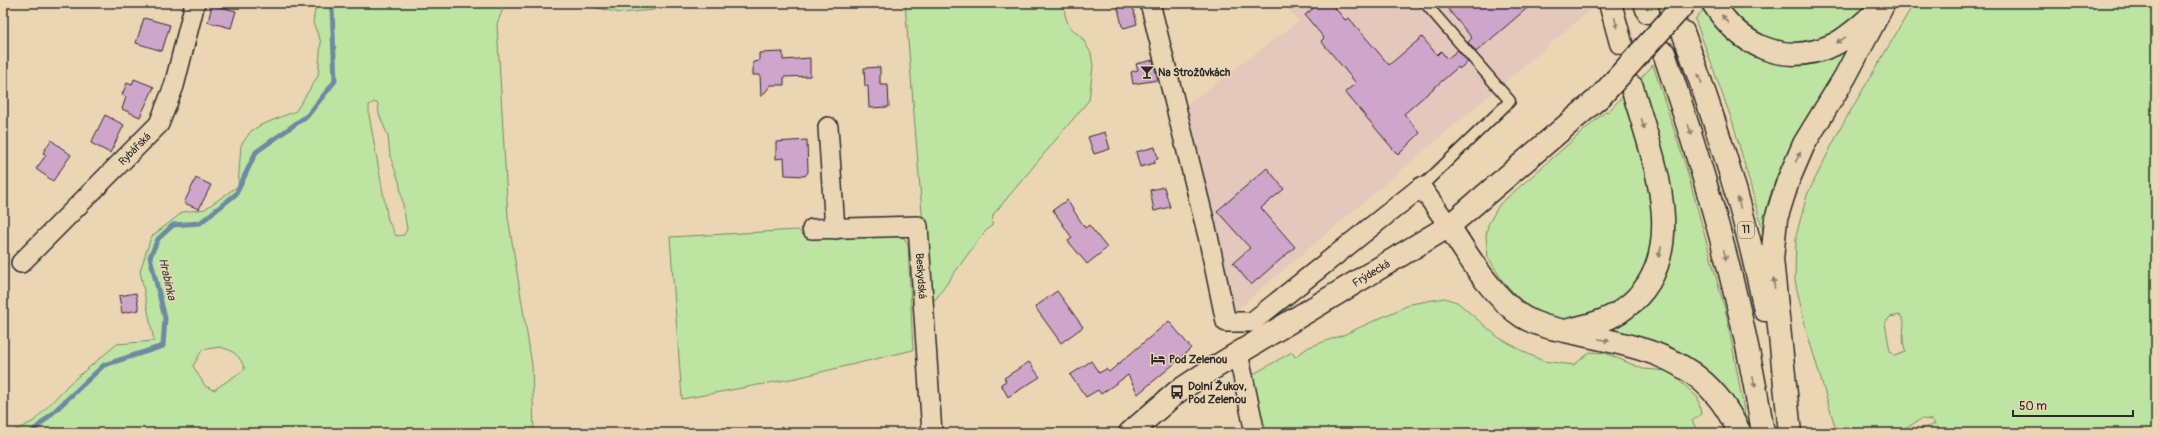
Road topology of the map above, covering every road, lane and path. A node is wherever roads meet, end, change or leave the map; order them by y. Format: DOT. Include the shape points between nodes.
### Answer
graph roads {
  1 [pos="195,3"];
  2 [pos="1150,3"];
  3 [pos="1425,3"];
  4 [pos="1610,3"];
  5 [pos="1685,3"];
  6 [pos="1713,3"];
  7 [pos="1883,5"];
  8 [pos="1683,32"];
  9 [pos="1621,42"];
  10 [pos="1664,53"];
  11 [pos="1632,87"];
  12 [pos="828,127"];
  13 [pos="1421,188"];
  14 [pos="1449,226"];
  15 [pos="835,228"];
  16 [pos="812,229"];
  17 [pos="21,263"];
  18 [pos="1566,331"];
  19 [pos="1238,353"];
  20 [pos="932,433"];
  21 [pos="1130,433"];
  22 [pos="1255,433"];
  23 [pos="1740,433"];
  24 [pos="1763,433"];
  25 [pos="1789,433"];
  1 -- 17 [label="street, Rybářská" via="174,86 159,124"];
  2 -- 13 [label="street" via="1208,236 1226,322 1252,322"];
  3 -- 13 [label="lane" via="1510,101"];
  4 -- 9 [label="main road, one-way"];
  5 -- 14 [label="main road, Frýdecká, bridge" via="1601,96"];
  7 -- 6 [label="main road, one-way" via="1834,45 1797,54 1770,50 1745,39 1726,21"];
  25 -- 7 [label="main road, one-way" via="1772,258 1776,219 1788,181 1804,144 1845,76"];
  25 -- 8 [label="main road, 11, one-way" via="1762,297 1738,200 1710,107"];
  10 -- 24 [label="main road, one-way" via="1718,227 1740,318"];
  11 -- 18 [label="main road, one-way" via="1661,196 1663,234 1660,255 1641,294 1625,308 1606,319"];
  12 -- 15 [label="street"];
  13 -- 14 [label="street"];
  14 -- 18 [label="main road" via="1470,259 1510,307 1536,324"];
  14 -- 19 [label="main road, Frýdecká"];
  15 -- 16 [label="street, Beskydská"];
  15 -- 20 [label="street, Beskydská" via="918,226"];
  18 -- 23 [label="main road, one-way" via="1647,350 1674,362 1716,394"];
  19 -- 21 [label="main road, Frýdecká" via="1177,392"];
  19 -- 22 [label="street"];
}
